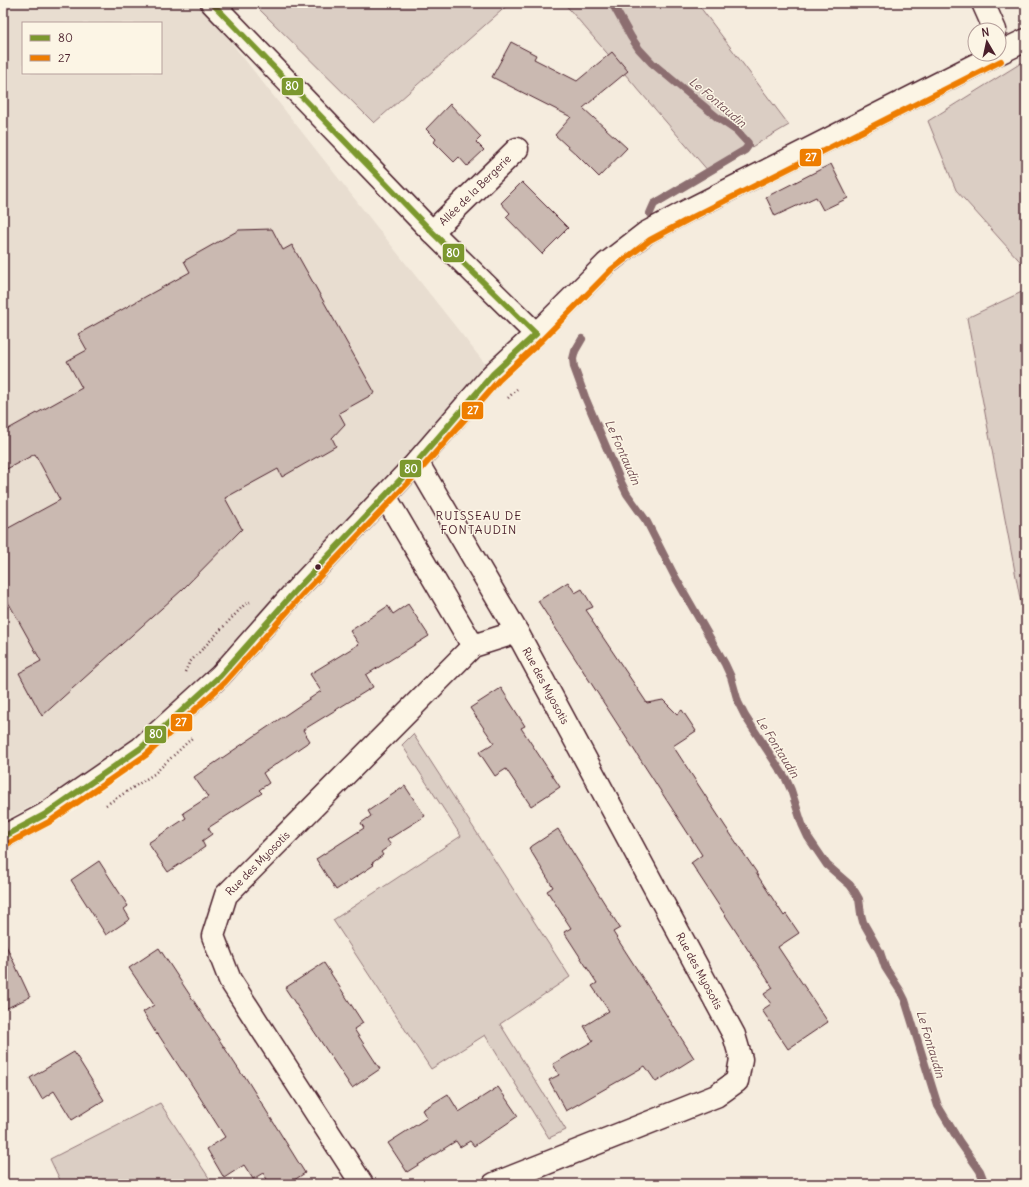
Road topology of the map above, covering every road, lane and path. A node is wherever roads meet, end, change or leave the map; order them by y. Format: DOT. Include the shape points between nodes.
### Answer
graph roads {
  1 [pos="212,3"];
  2 [pos="984,3"];
  3 [pos="992,22"];
  4 [pos="1026,40"];
  5 [pos="1007,46"];
  6 [pos="973,62"];
  7 [pos="517,149"];
  8 [pos="432,232"];
  9 [pos="536,334"];
  10 [pos="417,462"];
  11 [pos="385,496"];
  12 [pos="256,600"];
  13 [pos="516,632"];
  14 [pos="473,646"];
  15 [pos="185,674"];
  16 [pos="3,837"];
  17 [pos="362,1184"];
  18 [pos="494,1184"];
  1 -- 8 [label="street"];
  2 -- 3 [label="street"];
  4 -- 5 [label="street"];
  6 -- 9 [label="street" via="646,233 606,264"];
  7 -- 8 [label="street, Allée de la Bergerie"];
  8 -- 9 [label="street"];
  9 -- 10 [label="street" via="493,374"];
  10 -- 11 [label="street"];
  10 -- 13 [label="street, Rue des Myosotis"];
  11 -- 14 [label="street"];
  11 -- 16 [label="street" via="297,589 220,676 141,748 44,815"];
  12 -- 15 [label="path" via="245,604 189,663"];
  13 -- 14 [label="street, Rue des Myosotis"];
  13 -- 18 [label="street, Rue des Myosotis" via="734,1035 741,1059 737,1081 716,1096"];
  14 -- 17 [label="street, Rue des Myosotis" via="226,895 213,936 230,980"];
}
